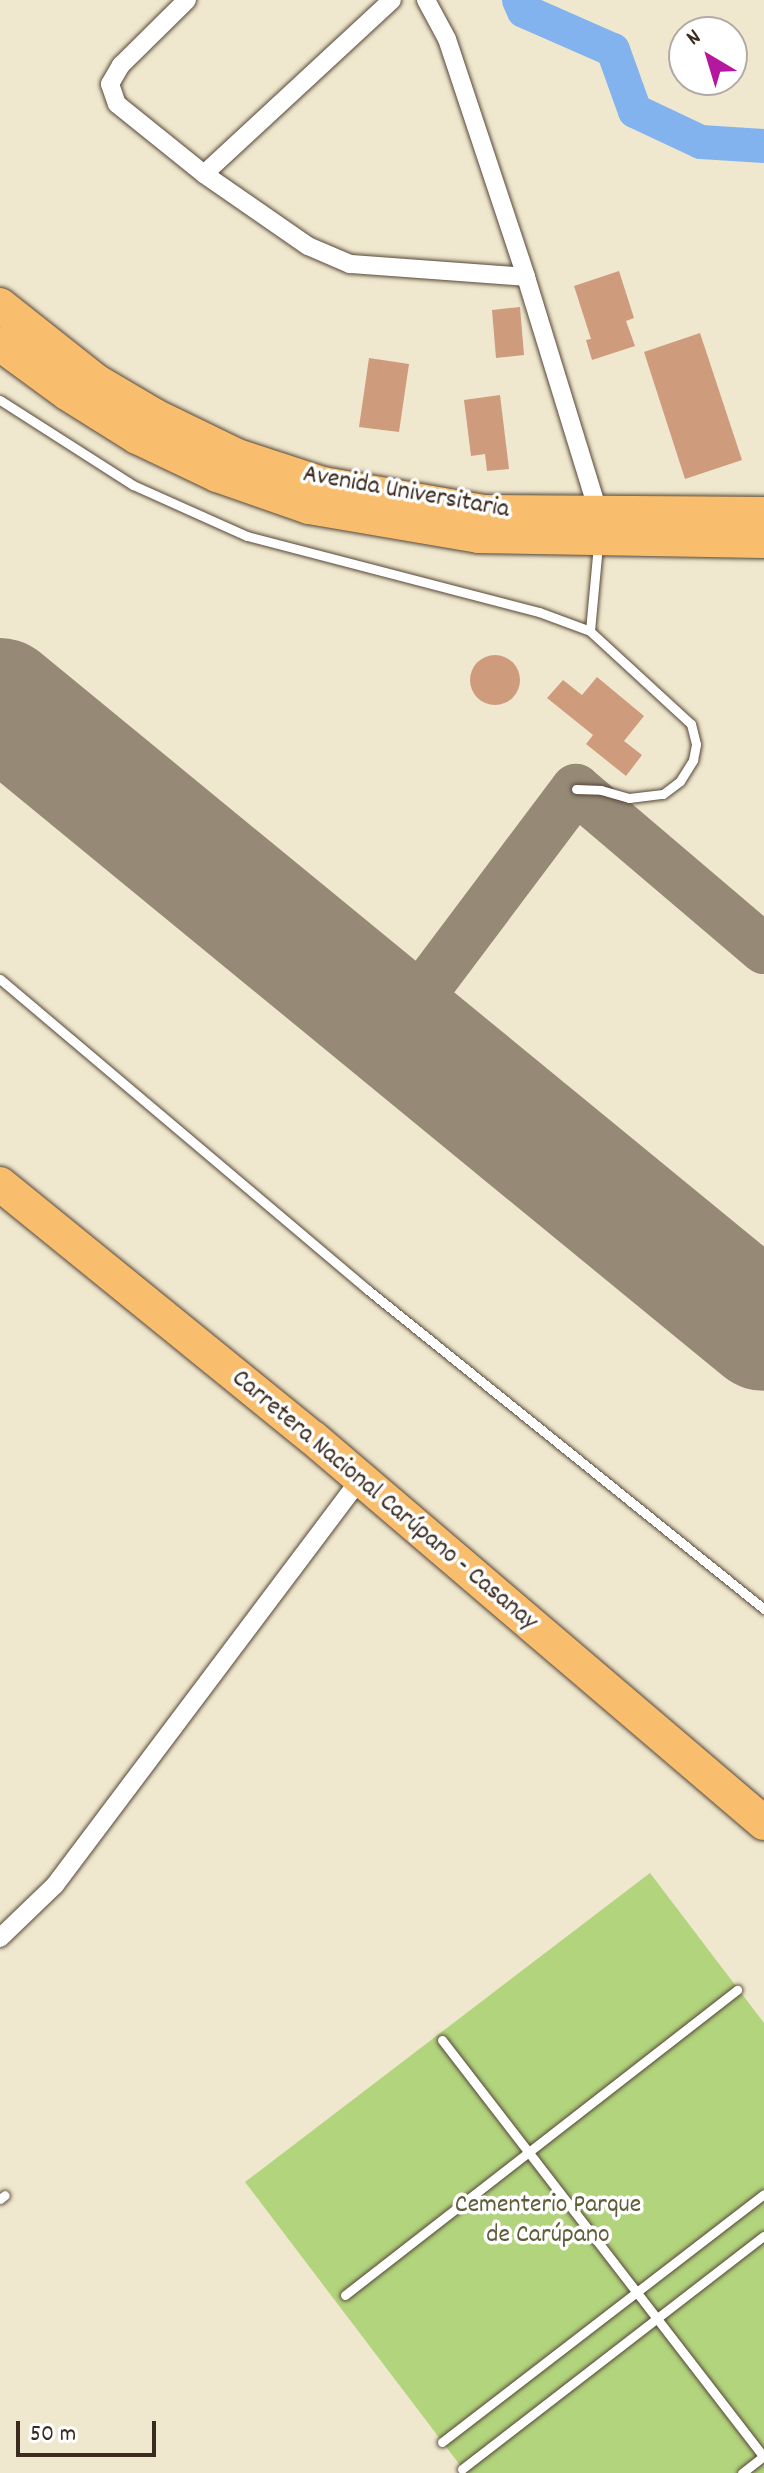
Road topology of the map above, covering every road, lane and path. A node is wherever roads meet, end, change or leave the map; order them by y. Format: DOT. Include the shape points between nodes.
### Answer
graph roads {
  1 [pos="187,0"];
  2 [pos="392,0"];
  3 [pos="426,0"];
  4 [pos="204,174"];
  5 [pos="526,277"];
  6 [pos="0,305"];
  7 [pos="0,344"];
  8 [pos="0,400"];
  9 [pos="764,514"];
  10 [pos="600,527"];
  11 [pos="764,541"];
  12 [pos="590,631"];
  13 [pos="576,789"];
  14 [pos="0,979"];
  15 [pos="0,1184"];
  16 [pos="361,1478"];
  17 [pos="764,1609"];
  18 [pos="764,1823"];
  19 [pos="0,1938"];
  20 [pos="737,1990"];
  21 [pos="442,2040"];
  22 [pos="528,2151"];
  23 [pos="764,2194"];
  24 [pos="764,2236"];
  25 [pos="637,2292"];
  26 [pos="345,2295"];
  27 [pos="657,2318"];
  28 [pos="442,2442"];
  29 [pos="764,2456"];
  30 [pos="462,2469"];
  31 [pos="742,2473"];
  1 -- 4 [label="street" via="121,65 110,84 117,104"];
  2 -- 4 [label="street"];
  3 -- 5 [label="street" via="447,39"];
  4 -- 5 [label="street" via="308,246 350,264"];
  5 -- 10 [label="street"];
  6 -- 10 [label="highway, Avenida Universitaria" via="96,381 237,456 323,484"];
  7 -- 10 [label="highway, Avenida Universitaria" via="137,437 217,475 309,507 478,536"];
  8 -- 12 [label="lane" via="133,485 247,536 539,612"];
  9 -- 10 [label="highway, Avenida Universitaria"];
  10 -- 11 [label="highway, Avenida Universitaria"];
  10 -- 12 [label="lane"];
  12 -- 13 [label="lane" via="691,724 696,744 680,781 663,794 629,798"];
  14 -- 17 [label="lane" via="368,1290"];
  15 -- 16 [label="highway, Carretera Nacional Carúpano - Casanay"];
  16 -- 18 [label="highway, Carretera Nacional Carúpano - Casanay"];
  16 -- 19 [label="street" via="55,1885"];
  20 -- 22 [label="lane"];
  21 -- 22 [label="lane"];
  22 -- 25 [label="lane"];
  22 -- 26 [label="lane"];
  23 -- 25 [label="lane"];
  24 -- 27 [label="lane"];
  25 -- 27 [label="lane"];
  25 -- 28 [label="lane"];
  27 -- 29 [label="lane"];
  27 -- 30 [label="lane"];
  29 -- 31 [label="lane"];
}
